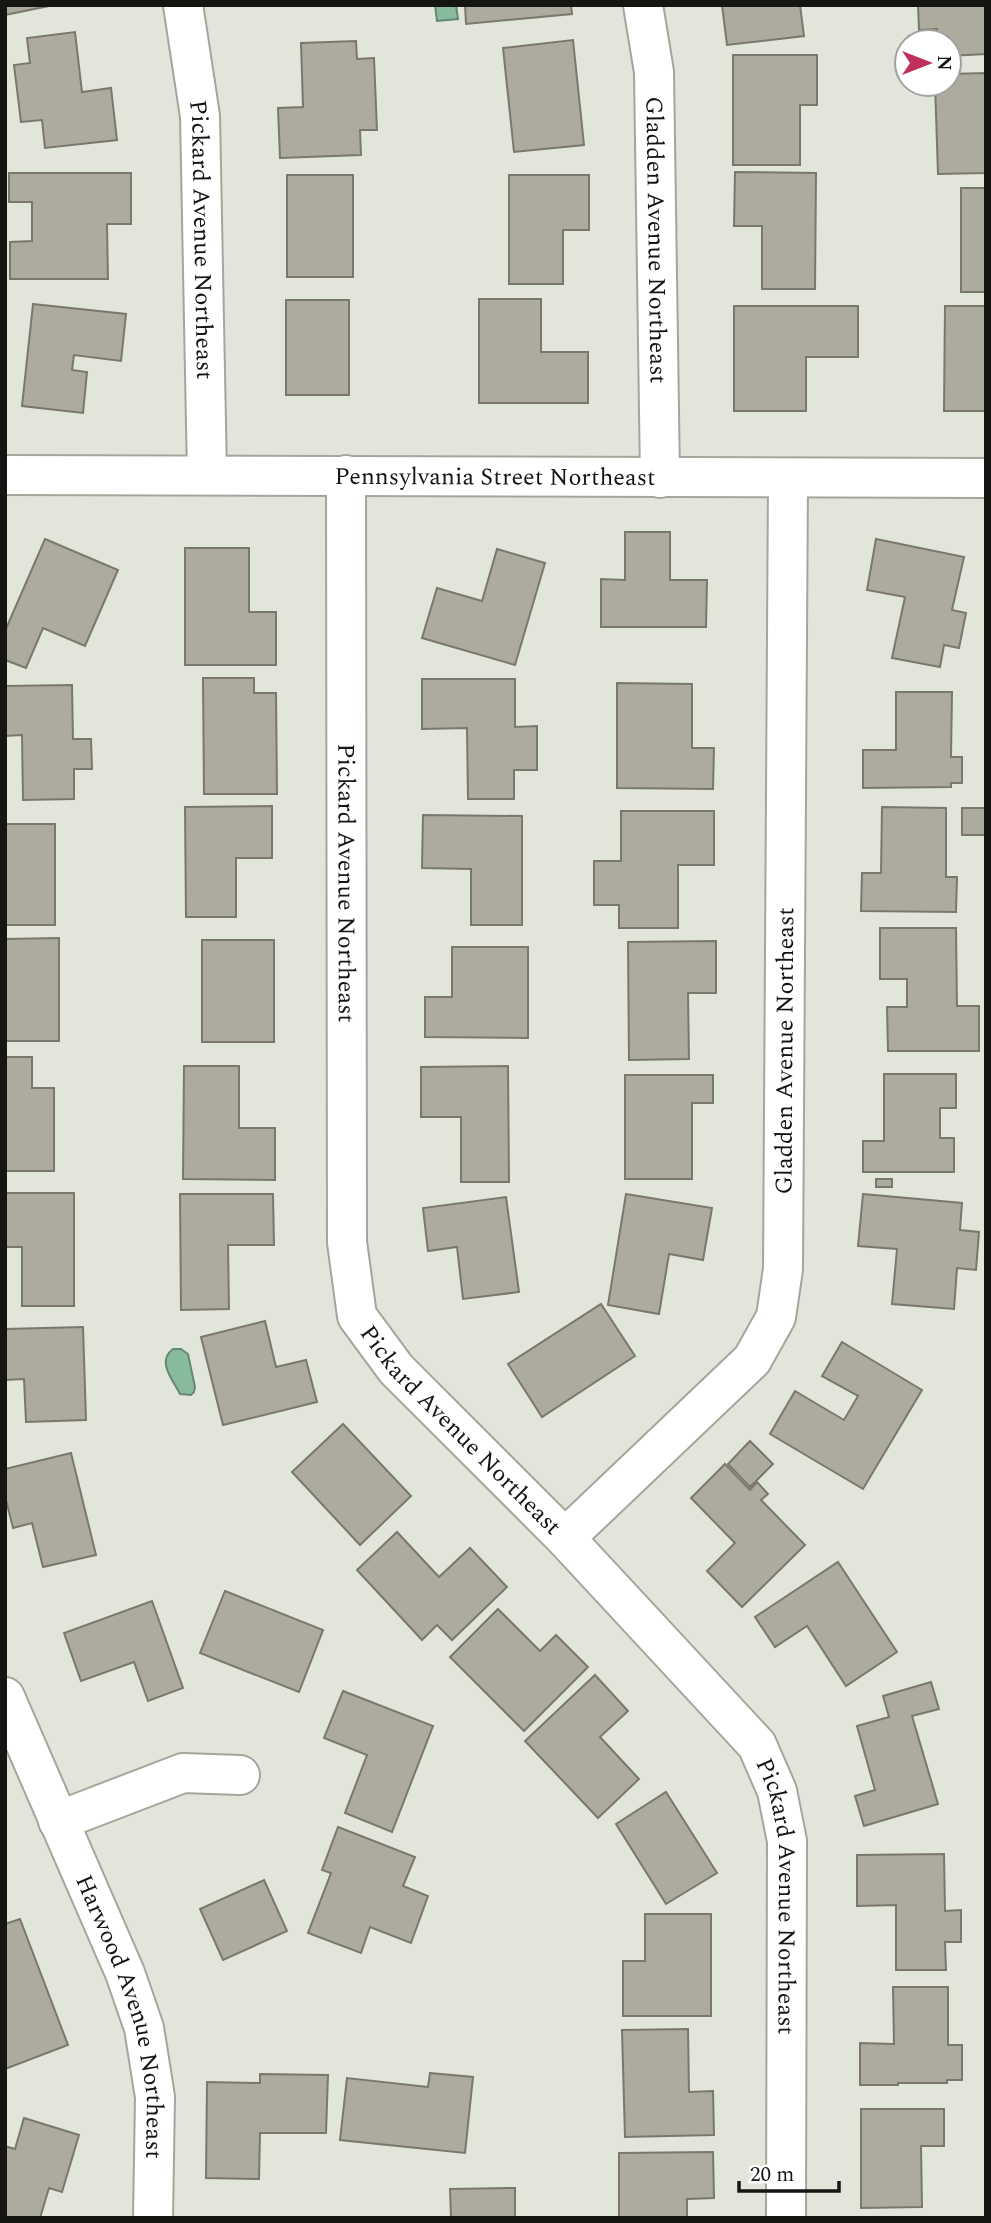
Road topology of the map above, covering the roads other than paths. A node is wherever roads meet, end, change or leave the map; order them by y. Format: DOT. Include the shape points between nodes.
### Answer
graph roads {
  1 [pos="183,5"];
  2 [pos="643,5"];
  3 [pos="5,475"];
  4 [pos="207,475"];
  5 [pos="346,475"];
  6 [pos="660,478"];
  7 [pos="788,478"];
  8 [pos="986,478"];
  9 [pos="565,1538"];
  10 [pos="5,1697"];
  11 [pos="240,1775"];
  12 [pos="58,1821"];
  13 [pos="153,2218"];
  14 [pos="786,2218"];
  1 -- 4 [label="street, Pickard Avenue Northeast" via="200,116"];
  2 -- 6 [label="street, Gladden Avenue Northeast" via="654,72"];
  3 -- 4 [label="street, Pennsylvania Street Northeast"];
  4 -- 5 [label="street, Pennsylvania Street Northeast"];
  5 -- 6 [label="street, Pennsylvania Street Northeast"];
  5 -- 9 [label="street, Pickard Avenue Northeast" via="347,1241 357,1316 396,1369"];
  6 -- 7 [label="street, Pennsylvania Street Northeast"];
  7 -- 8 [label="street, Pennsylvania Street Northeast"];
  7 -- 9 [label="street, Gladden Avenue Northeast" via="783,1269 776,1317 752,1360"];
  9 -- 14 [label="street, Pickard Avenue Northeast" via="757,1745 777,1791 787,1841"];
  10 -- 12 [label="street, Harwood Avenue Northeast"];
  11 -- 12 [label="street" via="183,1773"];
  12 -- 13 [label="street, Harwood Avenue Northeast" via="125,1973 144,2028 155,2097"];
}
